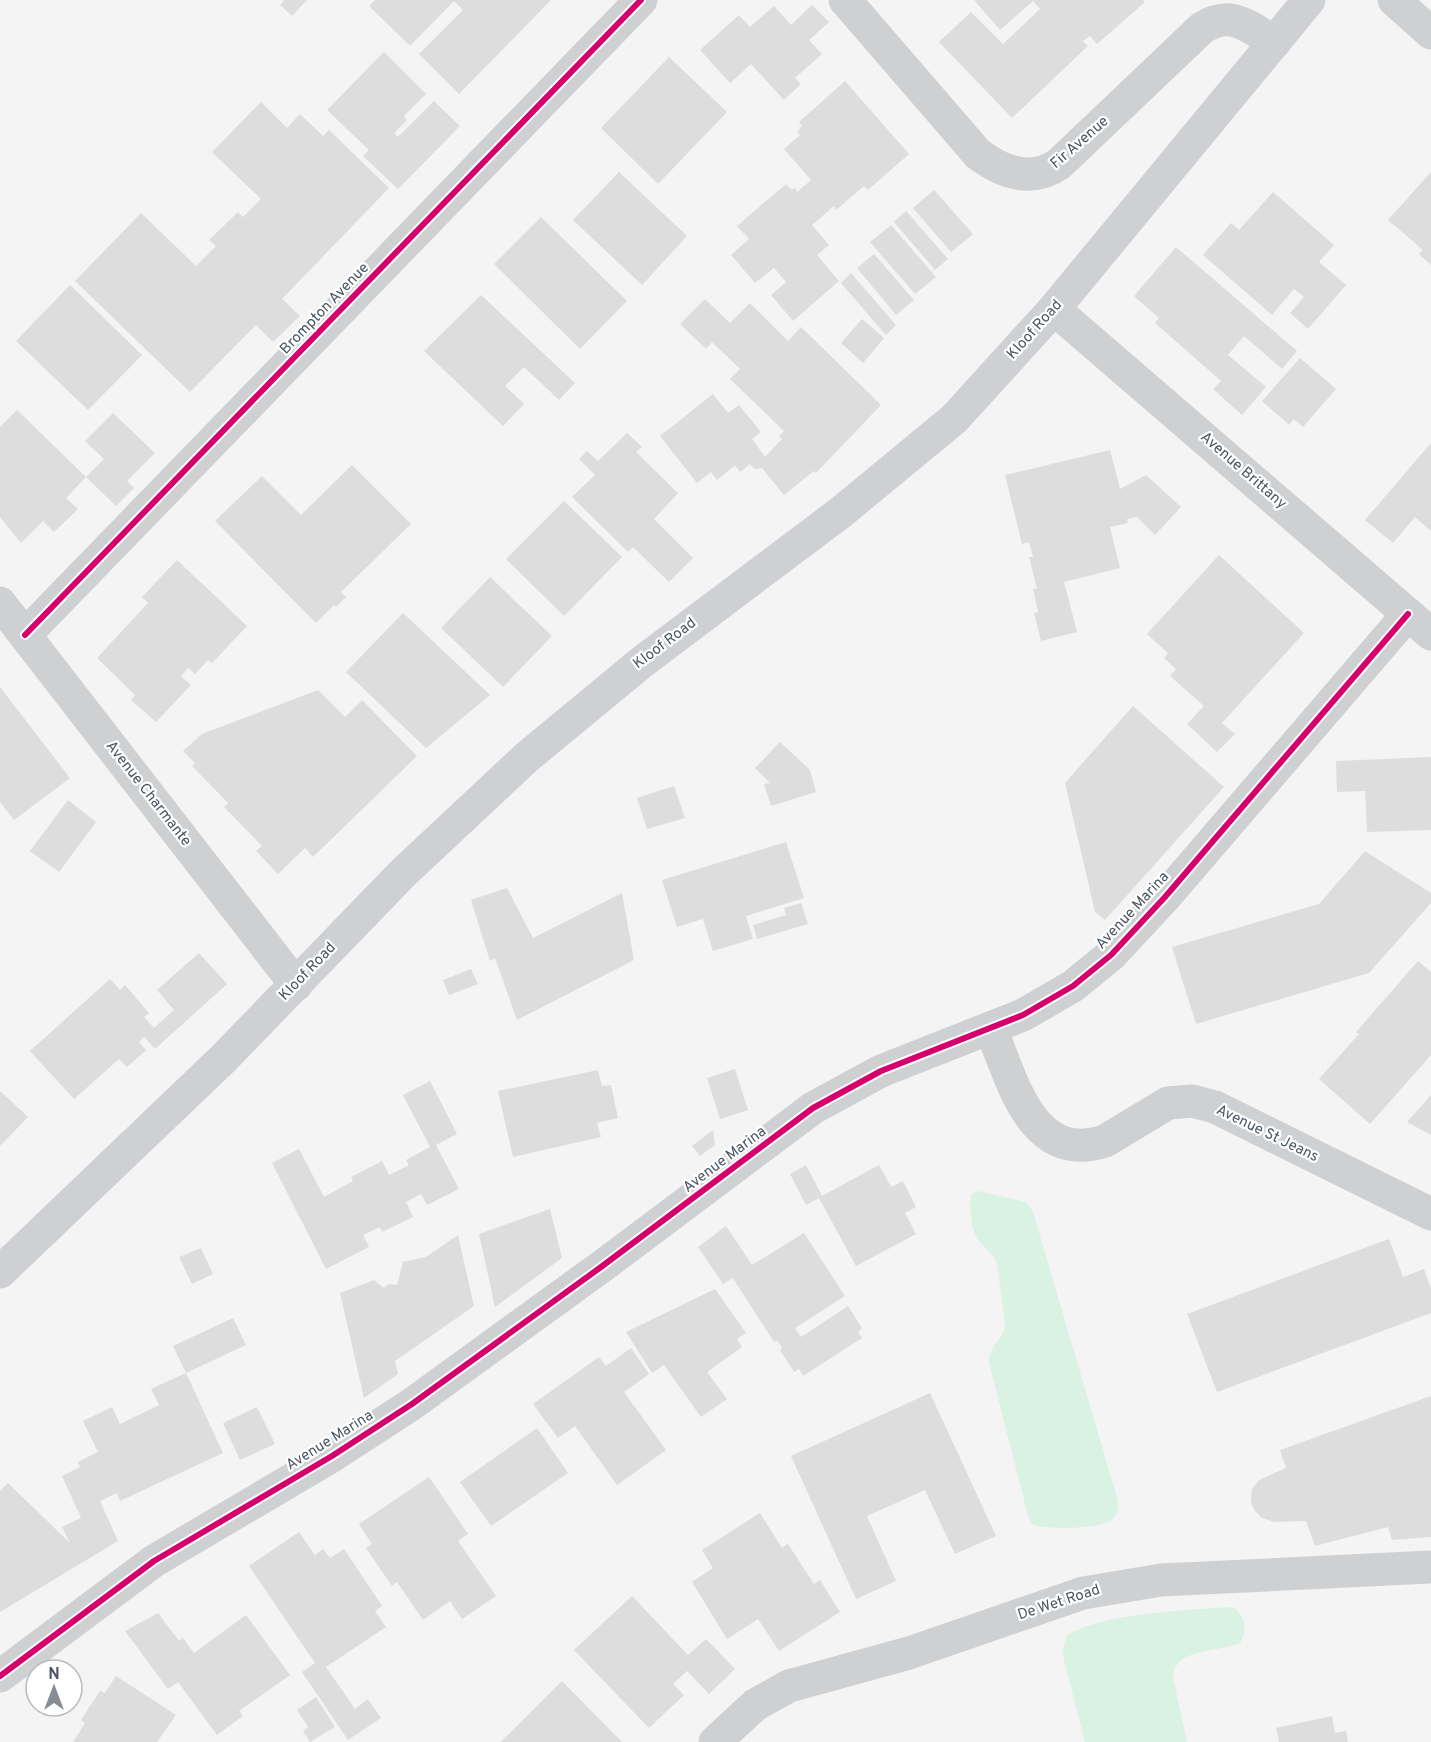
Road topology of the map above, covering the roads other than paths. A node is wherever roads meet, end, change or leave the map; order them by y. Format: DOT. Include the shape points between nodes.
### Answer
graph roads {
  1 [pos="641,0"];
  2 [pos="845,0"];
  3 [pos="1309,0"];
  4 [pos="1394,0"];
  5 [pos="1431,33"];
  6 [pos="1275,42"];
  7 [pos="1054,309"];
  8 [pos="0,603"];
  9 [pos="1419,624"];
  10 [pos="25,635"];
  11 [pos="296,985"];
  12 [pos="991,1029"];
  13 [pos="1431,1214"];
  14 [pos="0,1272"];
  15 [pos="1431,1567"];
  16 [pos="0,1676"];
  17 [pos="715,1742"];
  1 -- 10 [label="street, Brompton Avenue"];
  2 -- 6 [label="street, Fir Avenue" via="978,154 1003,170 1027,175 1049,171 1059,164 1213,21 1234,20"];
  3 -- 6 [label="main road, Kloof Road"];
  4 -- 5 [label="street"];
  6 -- 7 [label="main road, Kloof Road"];
  7 -- 9 [label="street, Avenue Brittany"];
  7 -- 11 [label="main road, Kloof Road" via="968,405 927,443 642,662 511,772 403,873"];
  8 -- 10 [label="street, Avenue Charmante"];
  9 -- 12 [label="street, Avenue Marina" via="1111,954 1057,997"];
  10 -- 11 [label="street, Avenue Charmante"];
  11 -- 14 [label="main road, Kloof Road"];
  12 -- 13 [label="street, Avenue St Jeans" via="1023,1107 1053,1138 1077,1145 1093,1144 1168,1103 1192,1101 1215,1107"];
  12 -- 16 [label="street, Avenue Marina" via="881,1071 813,1108 412,1404 154,1561"];
  15 -- 17 [label="street, De Wet Road" via="1161,1580 1083,1593 909,1653 789,1686 755,1705"];
}
